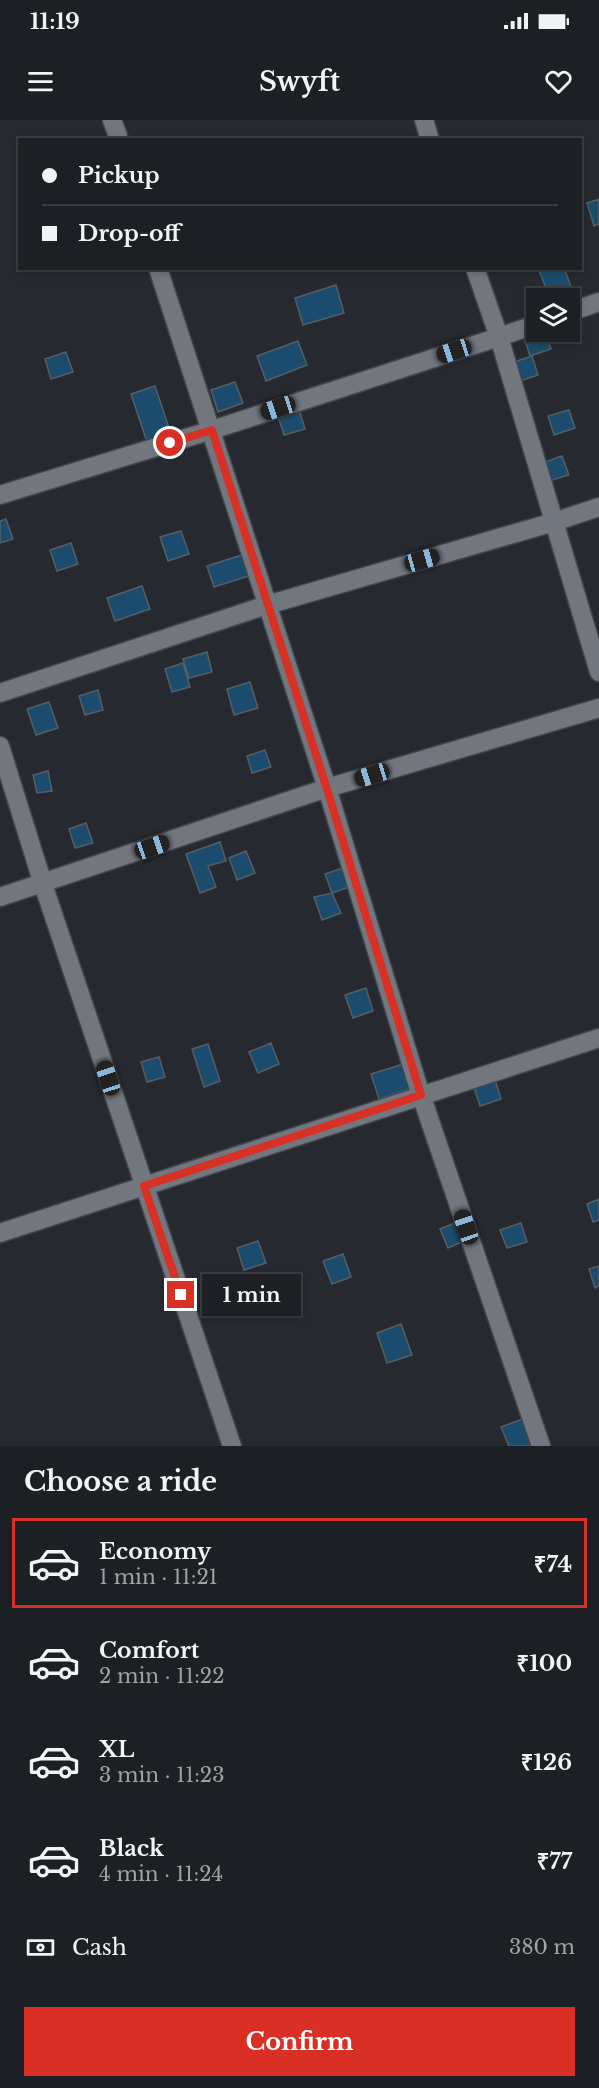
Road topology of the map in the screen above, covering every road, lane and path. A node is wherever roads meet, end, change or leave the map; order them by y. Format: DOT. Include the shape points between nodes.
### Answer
graph roads {
  1 [pos="424,120"];
  2 [pos="429,138"];
  3 [pos="159,270"];
  4 [pos="476,270"];
  5 [pos="599,302"];
  6 [pos="580,309"];
  7 [pos="526,328"];
  8 [pos="499,337"];
  9 [pos="212,430"];
  10 [pos="0,495"];
  11 [pos="599,507"];
  12 [pos="554,522"];
  13 [pos="267,604"];
  14 [pos="599,672"];
  15 [pos="0,693"];
  16 [pos="599,708"];
  17 [pos="0,746"];
  18 [pos="327,789"];
  19 [pos="43,884"];
  20 [pos="0,897"];
  21 [pos="599,1038"];
  22 [pos="421,1095"];
  23 [pos="144,1186"];
  24 [pos="0,1233"];
  25 [pos="232,1446"];
  26 [pos="541,1446"];
  1 -- 2 [label="street"];
  3 -- 9 [label="street"];
  4 -- 8 [label="street"];
  5 -- 6 [label="street"];
  7 -- 8 [label="street"];
  8 -- 9 [label="street"];
  8 -- 12 [label="street"];
  9 -- 10 [label="street"];
  9 -- 13 [label="street"];
  11 -- 12 [label="street"];
  12 -- 13 [label="street"];
  12 -- 14 [label="street"];
  13 -- 15 [label="street"];
  13 -- 18 [label="street"];
  16 -- 18 [label="street"];
  17 -- 19 [label="street"];
  18 -- 19 [label="street"];
  18 -- 22 [label="street"];
  19 -- 20 [label="street"];
  19 -- 23 [label="street"];
  21 -- 22 [label="street"];
  22 -- 23 [label="street"];
  22 -- 26 [label="street"];
  23 -- 24 [label="street"];
  23 -- 25 [label="street"];
}
